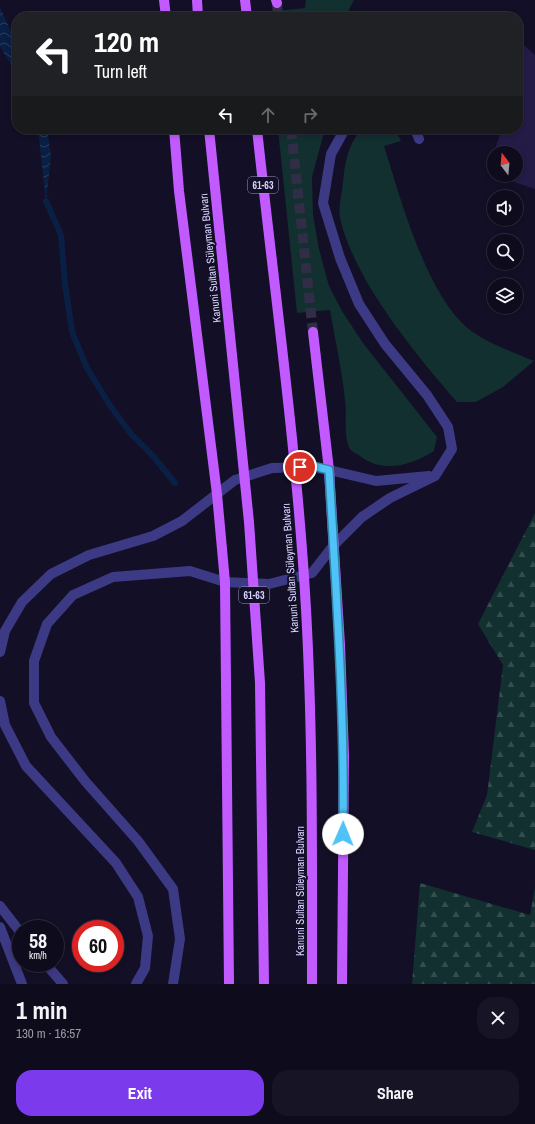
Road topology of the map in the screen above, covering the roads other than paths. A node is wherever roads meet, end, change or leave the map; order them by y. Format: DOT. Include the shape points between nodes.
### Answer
graph roads {
  1 [pos="164,0"];
  2 [pos="197,0"];
  3 [pos="246,0"];
  4 [pos="165,12"];
  5 [pos="198,12"];
  6 [pos="247,12"];
  7 [pos="174,134"];
  8 [pos="210,134"];
  9 [pos="258,134"];
  10 [pos="342,134"];
  11 [pos="417,134"];
  12 [pos="419,139"];
  13 [pos="313,332"];
  14 [pos="329,470"];
  15 [pos="435,476"];
  16 [pos="217,494"];
  17 [pos="334,546"];
  18 [pos="225,582"];
  19 [pos="0,652"];
  20 [pos="0,701"];
  21 [pos="0,906"];
  22 [pos="12,921"];
  23 [pos="0,927"];
  24 [pos="53,972"];
  25 [pos="22,984"];
  26 [pos="63,984"];
  27 [pos="136,984"];
  28 [pos="173,984"];
  29 [pos="229,984"];
  30 [pos="264,984"];
  31 [pos="312,984"];
  32 [pos="342,984"];
  1 -- 4 [label="main road"];
  2 -- 5 [label="main road"];
  3 -- 6 [label="main road"];
  7 -- 16 [label="main road, 61-63" via="179,191"];
  8 -- 30 [label="main road, Kanuni Sultan Süleyman Bulvarı / 61-63" via="250,522 260,683"];
  9 -- 31 [label="main road, Kanuni Sultan Süleyman Bulvarı / 61-63" via="292,435 306,608 312,762"];
  10 -- 15 [label="street" via="331,154 323,203 340,258 359,304 385,344 427,395 448,428 452,449"];
  11 -- 12 [label="street"];
  13 -- 14 [label="main road"];
  14 -- 15 [label="street" via="376,481"];
  14 -- 16 [label="street" via="313,466 272,468 234,480"];
  14 -- 17 [label="main road"];
  15 -- 17 [label="street" via="390,498 367,513"];
  16 -- 18 [label="main road, 61-63"];
  16 -- 19 [label="street" via="182,521 153,536 89,555 51,574 22,602 5,631"];
  17 -- 18 [label="street" via="312,573 269,584"];
  17 -- 32 [label="main road" via="344,756"];
  18 -- 28 [label="street" via="190,571 113,577 73,595 47,624 34,661 34,703 51,737 85,781 138,841 173,889 180,939"];
  18 -- 29 [label="main road, 61-63"];
  20 -- 27 [label="street" via="6,725 26,766 116,863 138,897 148,936 145,968"];
  21 -- 22 [label="street"];
  23 -- 25 [label="street"];
  24 -- 26 [label="street"];
}
